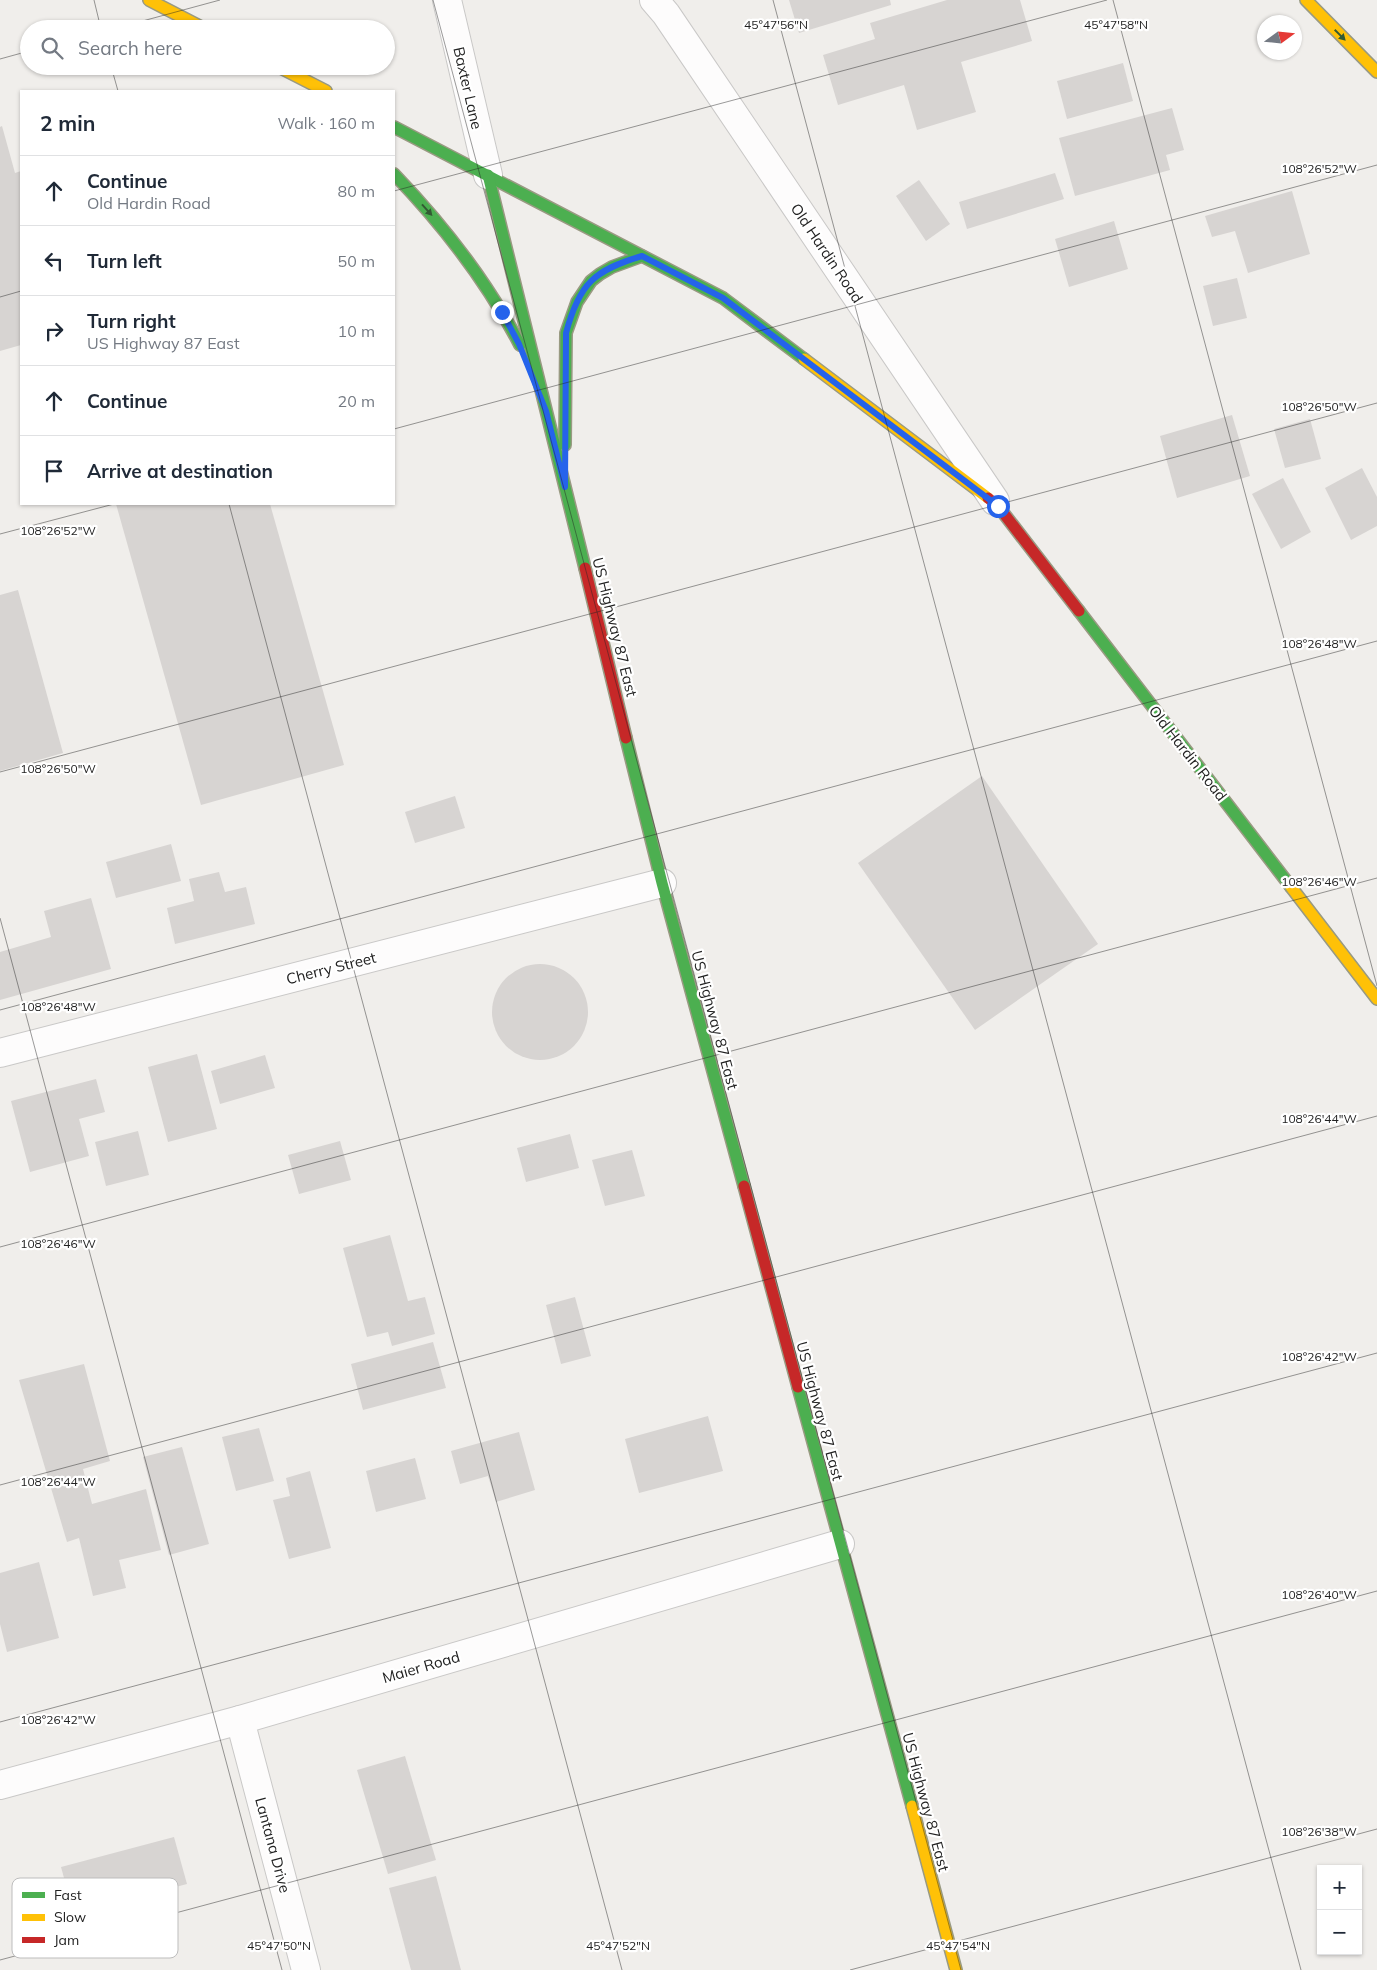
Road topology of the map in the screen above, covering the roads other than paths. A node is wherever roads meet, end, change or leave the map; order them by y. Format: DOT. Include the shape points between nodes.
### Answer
graph roads {
  1 [pos="149,0"];
  2 [pos="447,0"];
  3 [pos="654,0"];
  4 [pos="1306,0"];
  5 [pos="188,20"];
  6 [pos="1377,72"];
  7 [pos="276,75"];
  8 [pos="287,75"];
  9 [pos="281,81"];
  10 [pos="324,90"];
  11 [pos="395,127"];
  12 [pos="395,175"];
  13 [pos="488,175"];
  14 [pos="642,256"];
  15 [pos="546,411"];
  16 [pos="565,487"];
  17 [pos="998,506"];
  18 [pos="662,883"];
  19 [pos="1377,999"];
  20 [pos="0,1053"];
  21 [pos="840,1544"];
  22 [pos="240,1720"];
  23 [pos="0,1785"];
  24 [pos="306,1970"];
  25 [pos="956,1970"];
  1 -- 5 [label="main road"];
  2 -- 13 [label="street, Baxter Lane"];
  3 -- 17 [label="street, Old Hardin Road"];
  4 -- 6 [label="main road, one-way"];
  7 -- 9 [label="main road"];
  8 -- 10 [label="main road"];
  11 -- 13 [label="main road"];
  12 -- 15 [label="main road, one-way" via="478,273 519,344"];
  13 -- 14 [label="main road, Old Hardin Road"];
  13 -- 15 [label="main road, US Highway 87 East"];
  14 -- 16 [label="main road" via="616,263 600,273 578,298 571,314 566,333"];
  14 -- 17 [label="main road, Old Hardin Road" via="723,298"];
  15 -- 16 [label="main road, US Highway 87 East"];
  16 -- 18 [label="main road, US Highway 87 East"];
  17 -- 19 [label="main road, Old Hardin Road"];
  18 -- 20 [label="street, Cherry Street"];
  18 -- 21 [label="main road, US Highway 87 East"];
  21 -- 22 [label="street, Maier Road"];
  21 -- 25 [label="main road, US Highway 87 East"];
  22 -- 23 [label="street, Maier Road"];
  22 -- 24 [label="street, Lantana Drive"];
}
